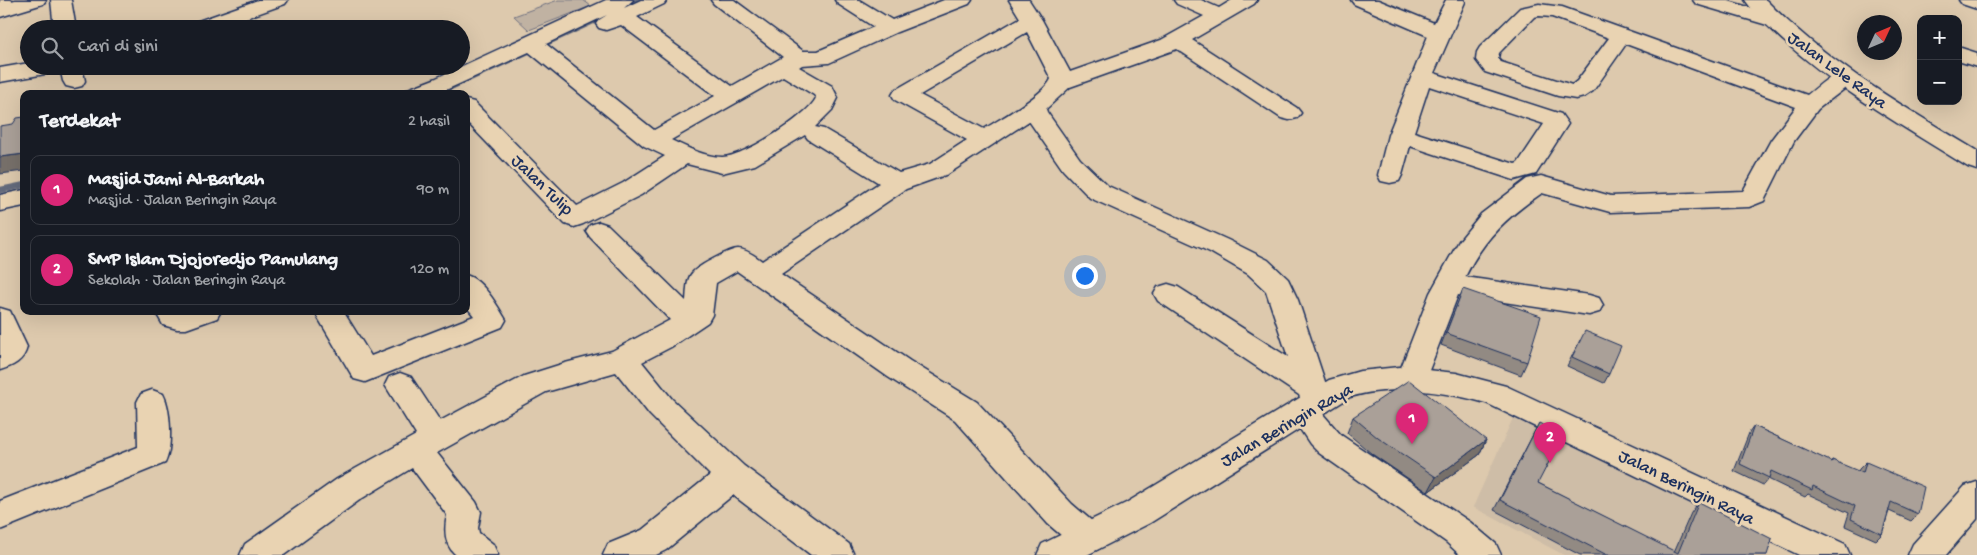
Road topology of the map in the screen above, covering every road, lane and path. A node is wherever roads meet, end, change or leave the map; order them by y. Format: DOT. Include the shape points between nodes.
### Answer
graph roads {
  1 [pos="36,0"];
  2 [pos="61,0"];
  3 [pos="278,0"];
  4 [pos="657,0"];
  5 [pos="721,0"];
  6 [pos="845,0"];
  7 [pos="962,0"];
  8 [pos="1019,0"];
  9 [pos="1184,0"];
  10 [pos="1247,0"];
  11 [pos="1361,0"];
  12 [pos="1703,0"];
  13 [pos="1755,0"];
  14 [pos="1969,0"];
  15 [pos="1457,1"];
  16 [pos="1977,3"];
  17 [pos="617,9"];
  18 [pos="0,11"];
  19 [pos="1220,16"];
  20 [pos="64,20"];
  21 [pos="220,20"];
  22 [pos="1032,20"];
  23 [pos="1774,21"];
  24 [pos="1413,22"];
  25 [pos="890,28"];
  26 [pos="1439,33"];
  27 [pos="1621,36"];
  28 [pos="1177,40"];
  29 [pos="538,48"];
  30 [pos="1962,54"];
  31 [pos="1977,60"];
  32 [pos="790,62"];
  33 [pos="20,71"];
  34 [pos="0,75"];
  35 [pos="1422,76"];
  36 [pos="1844,78"];
  37 [pos="1061,83"];
  38 [pos="450,90"];
  39 [pos="730,96"];
  40 [pos="1810,104"];
  41 [pos="1034,107"];
  42 [pos="470,111"];
  43 [pos="1289,113"];
  44 [pos="816,134"];
  45 [pos="1400,135"];
  46 [pos="984,140"];
  47 [pos="652,141"];
  48 [pos="683,156"];
  49 [pos="1977,162"];
  50 [pos="1390,175"];
  51 [pos="20,180"];
  52 [pos="897,183"];
  53 [pos="0,184"];
  54 [pos="20,199"];
  55 [pos="0,203"];
  56 [pos="599,231"];
  57 [pos="762,274"];
  58 [pos="1450,284"];
  59 [pos="470,290"];
  60 [pos="1168,294"];
  61 [pos="1590,305"];
  62 [pos="171,315"];
  63 [pos="198,315"];
  64 [pos="330,315"];
  65 [pos="0,318"];
  66 [pos="689,322"];
  67 [pos="0,359"];
  68 [pos="622,359"];
  69 [pos="1412,378"];
  70 [pos="400,385"];
  71 [pos="1310,401"];
  72 [pos="152,402"];
  73 [pos="426,444"];
  74 [pos="732,476"];
  75 [pos="1977,496"];
  76 [pos="0,516"];
  77 [pos="1088,538"];
  78 [pos="256,555"];
  79 [pos="481,555"];
  80 [pos="620,555"];
  81 [pos="837,555"];
  82 [pos="1054,555"];
  83 [pos="1484,555"];
  84 [pos="1834,555"];
  85 [pos="1926,555"];
  1 -- 18 [label="street"];
  2 -- 20 [label="street"];
  3 -- 21 [label="street"];
  4 -- 17 [label="street"];
  5 -- 32 [label="street"];
  6 -- 25 [label="street"];
  7 -- 25 [label="street"];
  8 -- 22 [label="street"];
  9 -- 19 [label="street"];
  10 -- 19 [label="street"];
  11 -- 24 [label="street"];
  12 -- 23 [label="street"];
  13 -- 23 [label="street, Jalan Lele Raya"];
  14 -- 16 [label="street"];
  15 -- 24 [label="street"];
  15 -- 26 [label="street"];
  17 -- 29 [label="street"];
  17 -- 39 [label="street"];
  19 -- 28 [label="street"];
  22 -- 37 [label="street" via="1062,79"];
  22 -- 46 [label="street" via="903,95"];
  23 -- 36 [label="street, Jalan Lele Raya"];
  24 -- 26 [label="street"];
  25 -- 32 [label="street" via="821,58"];
  26 -- 35 [label="street"];
  27 -- 27 [label="street" via="1555,11 1527,12 1488,52 1487,60 1494,67 1576,92 1585,86"];
  27 -- 40 [label="street"];
  28 -- 37 [label="street"];
  28 -- 43 [label="street"];
  29 -- 38 [label="street"];
  29 -- 47 [label="street"];
  30 -- 31 [label="street"];
  32 -- 39 [label="street"];
  32 -- 48 [label="street" via="824,91 827,98 803,126 746,160 733,164 722,165"];
  33 -- 34 [label="street"];
  35 -- 45 [label="street"];
  35 -- 45 [label="street" via="1552,119 1556,124 1527,169 1514,172"];
  36 -- 40 [label="street"];
  36 -- 49 [label="street, Jalan Lele Raya"];
  37 -- 41 [label="street"];
  39 -- 47 [label="street"];
  40 -- 58 [label="street" via="1784,140 1753,198 1610,204 1536,185 1502,209 1468,246"];
  41 -- 46 [label="street"];
  41 -- 71 [label="street" via="1073,168 1099,192 1219,246 1270,277 1284,300"];
  42 -- 48 [label="street, Jalan Tulip" via="574,218 632,189"];
  44 -- 52 [label="street"];
  45 -- 50 [label="street"];
  46 -- 52 [label="street" via="939,169"];
  47 -- 48 [label="street"];
  51 -- 53 [label="street"];
  52 -- 57 [label="street"];
  54 -- 55 [label="street"];
  56 -- 66 [label="street"];
  57 -- 66 [label="street" via="738,258 707,275 701,282 698,315"];
  57 -- 77 [label="street" via="966,411 1060,514"];
  58 -- 61 [label="street"];
  58 -- 69 [label="street"];
  59 -- 64 [label="street" via="492,320 365,372"];
  60 -- 71 [label="street"];
  62 -- 63 [label="street" via="178,320"];
  65 -- 67 [label="street" via="12,347 11,352"];
  66 -- 68 [label="street"];
  68 -- 73 [label="street" via="535,384"];
  68 -- 74 [label="street" via="661,407"];
  69 -- 71 [label="street, Jalan Beringin Raya" via="1360,381"];
  69 -- 84 [label="street, Jalan Beringin Raya" via="1456,383 1495,394"];
  70 -- 73 [label="street"];
  71 -- 77 [label="street, Jalan Beringin Raya" via="1138,512"];
  71 -- 83 [label="street" via="1321,435 1330,444 1458,532"];
  72 -- 76 [label="street" via="154,454"];
  73 -- 78 [label="street" via="350,489"];
  73 -- 79 [label="street" via="464,512 461,528 464,541"];
  74 -- 80 [label="street" via="654,540"];
  74 -- 81 [label="street"];
  75 -- 85 [label="street"];
  77 -- 82 [label="street, Jalan Beringin Raya"];
}
